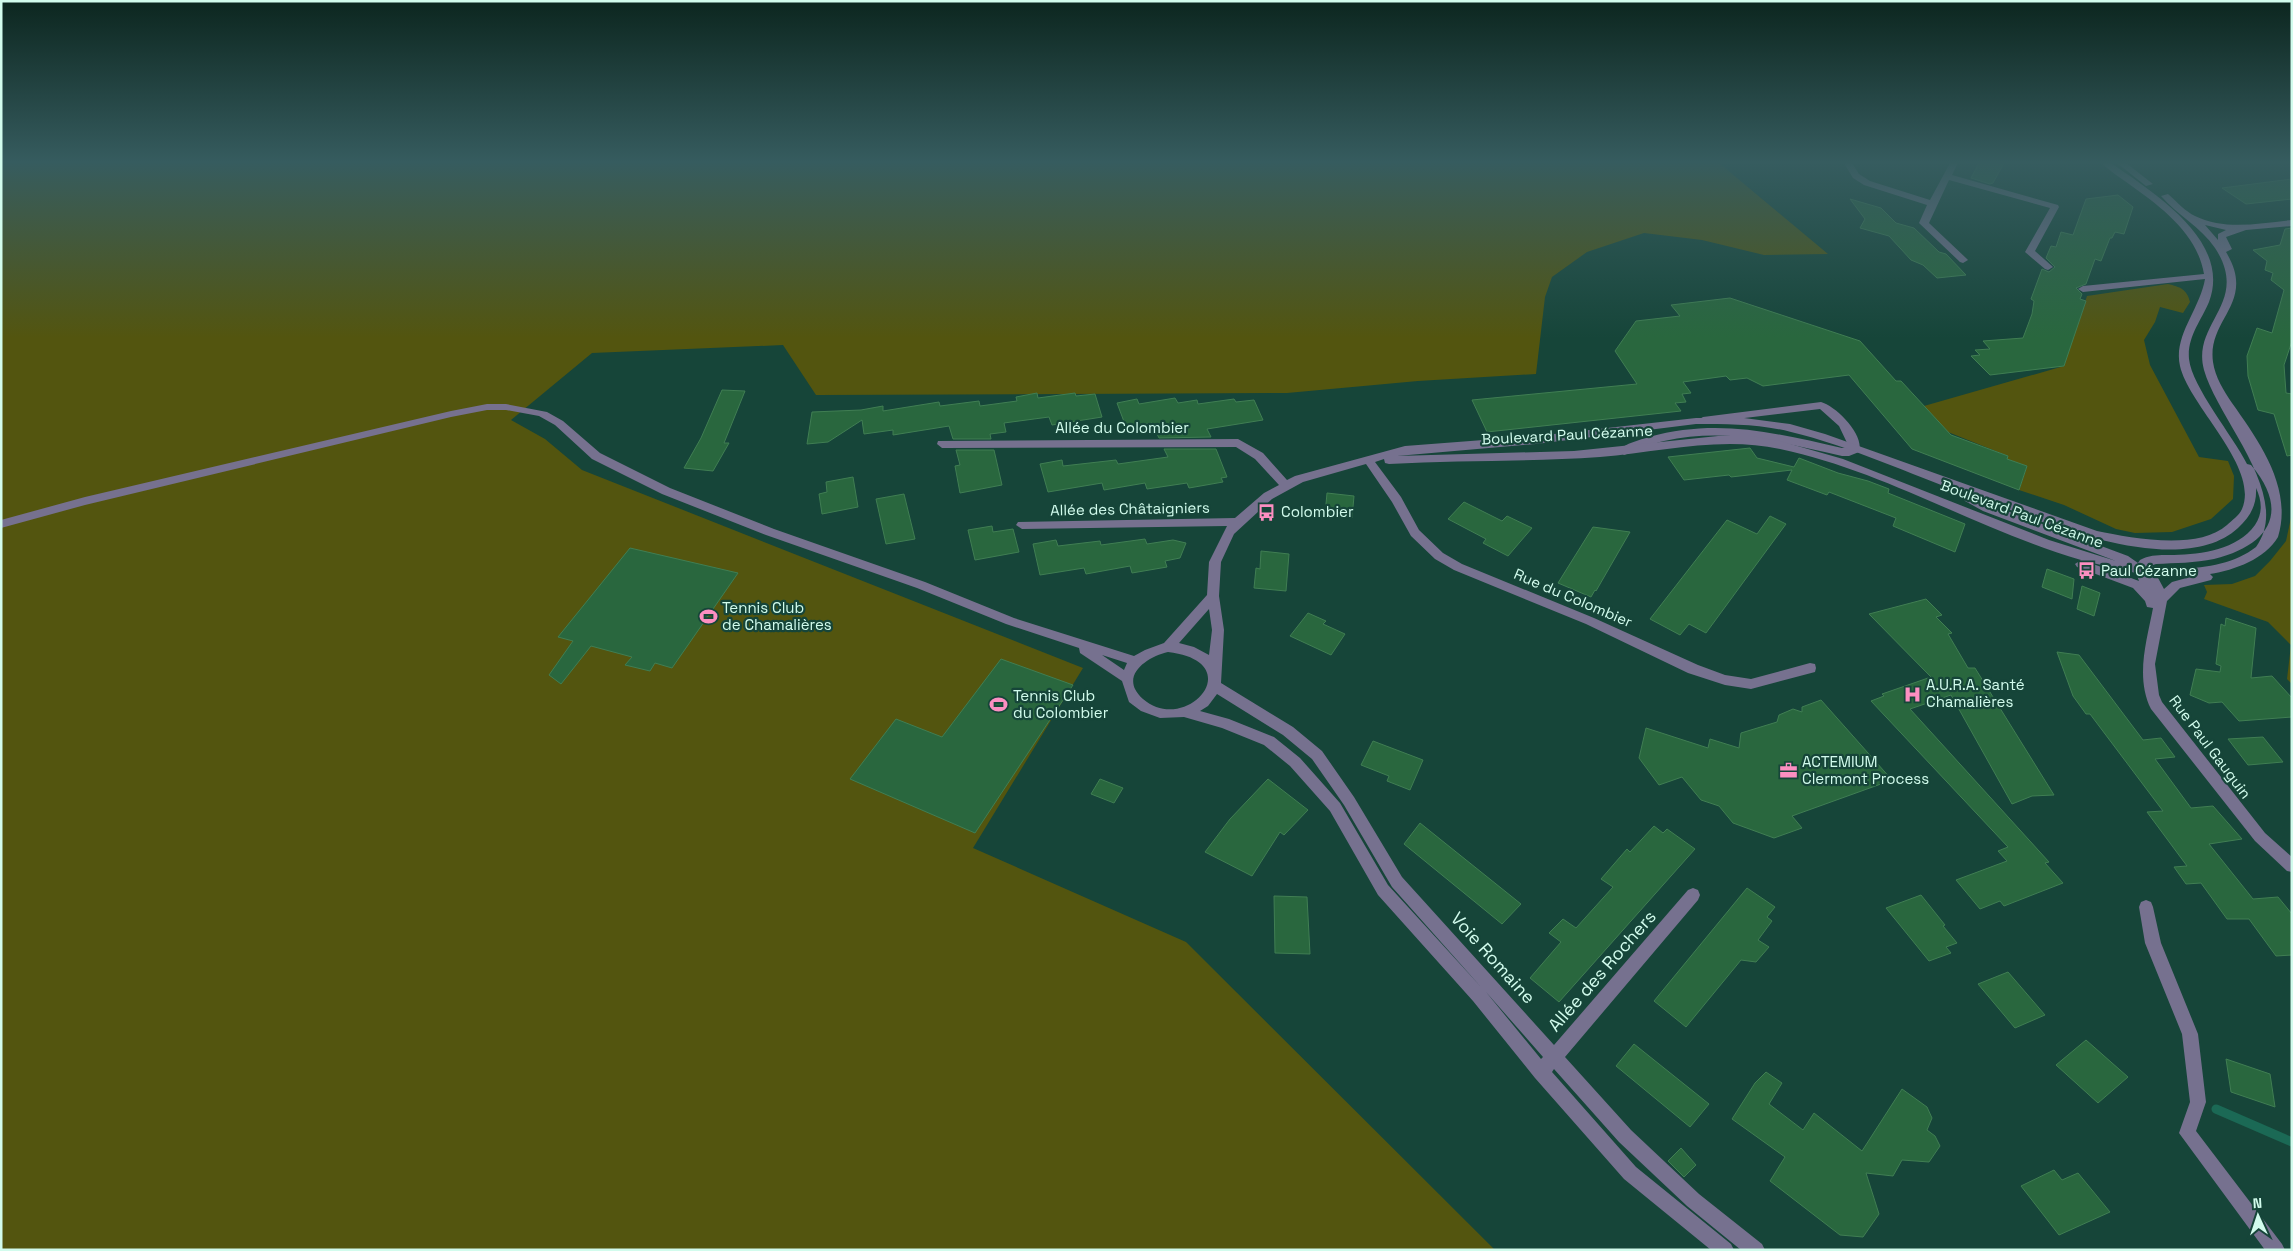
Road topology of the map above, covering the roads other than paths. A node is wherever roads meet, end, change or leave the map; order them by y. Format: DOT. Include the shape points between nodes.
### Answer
graph roads {
  1 [pos="1925,221"];
  2 [pos="2047,221"];
  3 [pos="2180,221"];
  4 [pos="2196,221"];
  5 [pos="2203,221"];
  6 [pos="2292,223"];
  7 [pos="2237,229"];
  8 [pos="1962,260"];
  9 [pos="2048,267"];
  10 [pos="2232,271"];
  11 [pos="2210,276"];
  12 [pos="2082,289"];
  13 [pos="1696,421"];
  14 [pos="942,444"];
  15 [pos="1855,449"];
  16 [pos="1624,451"];
  17 [pos="2238,458"];
  18 [pos="1369,461"];
  19 [pos="1933,478"];
  20 [pos="1285,485"];
  21 [pos="1964,511"];
  22 [pos="1238,522"];
  23 [pos="1,524"];
  24 [pos="1022,525"];
  25 [pos="2240,562"];
  26 [pos="2142,569"];
  27 [pos="1213,596"];
  28 [pos="2156,601"];
  29 [pos="1072,641"];
  30 [pos="1168,647"];
  31 [pos="1135,661"];
  32 [pos="1810,668"];
  33 [pos="1128,679"];
  34 [pos="1214,680"];
  35 [pos="1188,713"];
  36 [pos="2292,866"];
  37 [pos="1693,895"];
  38 [pos="2146,907"];
  39 [pos="1554,1056"];
  40 [pos="1541,1072"];
  41 [pos="1725,1250"];
  42 [pos="1756,1250"];
  43 [pos="2276,1250"];
  1 -- 8 [label="street"];
  2 -- 9 [label="street" via="2030,252"];
  3 -- 11 [label="street" via="2198,244"];
  4 -- 10 [label="street" via="2212,238"];
  5 -- 7 [label="street"];
  6 -- 7 [label="street"];
  7 -- 10 [label="street" via="2221,236 2231,255"];
  10 -- 25 [label="street, Boulevard Paul Cézanne" via="2228,303 2207,349 2207,359 2215,386 2273,472 2283,505 2278,528 2271,539 2261,550"];
  11 -- 12 [label="street"];
  11 -- 17 [label="street, Boulevard Paul Cézanne" via="2209,290 2187,336 2185,367"];
  13 -- 15 [label="street, Boulevard Paul Cézanne" via="1774,425"];
  13 -- 15 [label="street" via="1821,405 1833,413 1854,441"];
  13 -- 18 [label="street, Boulevard Paul Cézanne" via="1536,440 1405,450"];
  14 -- 20 [label="street, Allée du Colombier" via="1238,443 1259,456"];
  15 -- 16 [label="street" via="1842,452 1777,436 1728,430 1651,439"];
  15 -- 19 [label="street, Boulevard Paul Cézanne"];
  16 -- 18 [label="street, Boulevard Paul Cézanne"];
  16 -- 21 [label="street, Boulevard Paul Cézanne" via="1731,439 1778,444 1831,460"];
  17 -- 19 [label="street, Boulevard Paul Cézanne" via="2250,488 2248,510 2239,522 2210,538 2185,543 2139,544 2098,537"];
  17 -- 26 [label="street" via="2261,484 2265,494 2265,518 2254,534 2224,551 2200,557 2147,561"];
  18 -- 20 [label="street, Boulevard Paul Cézanne" via="1312,474"];
  18 -- 32 [label="street, Rue du Colombier" via="1397,500 1415,533 1439,556 1458,566 1725,680 1751,684"];
  19 -- 26 [label="street" via="1987,508 2108,552"];
  20 -- 22 [label="street, Boulevard Paul Cézanne"];
  21 -- 26 [label="street, Boulevard Paul Cézanne" via="2093,560"];
  21 -- 28 [label="street" via="2027,544 2137,585"];
  22 -- 24 [label="street, Allée des Châtaigniers"];
  22 -- 27 [label="street, Boulevard Paul Cézanne" via="1229,532 1215,562"];
  23 -- 29 [label="street" via="451,414 506,407 543,414 559,423 596,456 666,491 1010,621"];
  25 -- 26 [label="street, Boulevard Paul Cézanne" via="2216,570"];
  25 -- 28 [label="street" via="2224,573 2176,585"];
  26 -- 28 [label="street"];
  26 -- 28 [label="street, Rue Paul Gauguin" via="2157,584"];
  27 -- 30 [label="street"];
  27 -- 34 [label="street, Boulevard Paul Cézanne" via="1218,630"];
  28 -- 36 [label="street, Rue Paul Gauguin" via="2156,627 2149,664 2152,695 2162,714 2260,837"];
  29 -- 31 [label="street"];
  29 -- 33 [label="street"];
  30 -- 31 [label="street" via="1154,649"];
  30 -- 34 [label="street" via="1188,649 1197,654 1209,664"];
  31 -- 33 [label="street"];
  33 -- 35 [label="street" via="1129,690 1137,702 1152,711 1170,715"];
  34 -- 35 [label="street" via="1211,695 1202,706"];
  34 -- 39 [label="street, Voie Romaine" via="1317,755 1398,882"];
  35 -- 40 [label="street" via="1269,741 1295,762 1335,807 1383,890 1479,996"];
  37 -- 39 [label="street, Allée des Rochers"];
  38 -- 43 [label="street" via="2153,942 2190,1034 2198,1102 2187,1133"];
  39 -- 40 [label="street, Allée des Rochers"];
  39 -- 42 [label="street, Voie Romaine" via="1625,1136 1693,1200"];
  40 -- 41 [label="street" via="1630,1173"];
}
